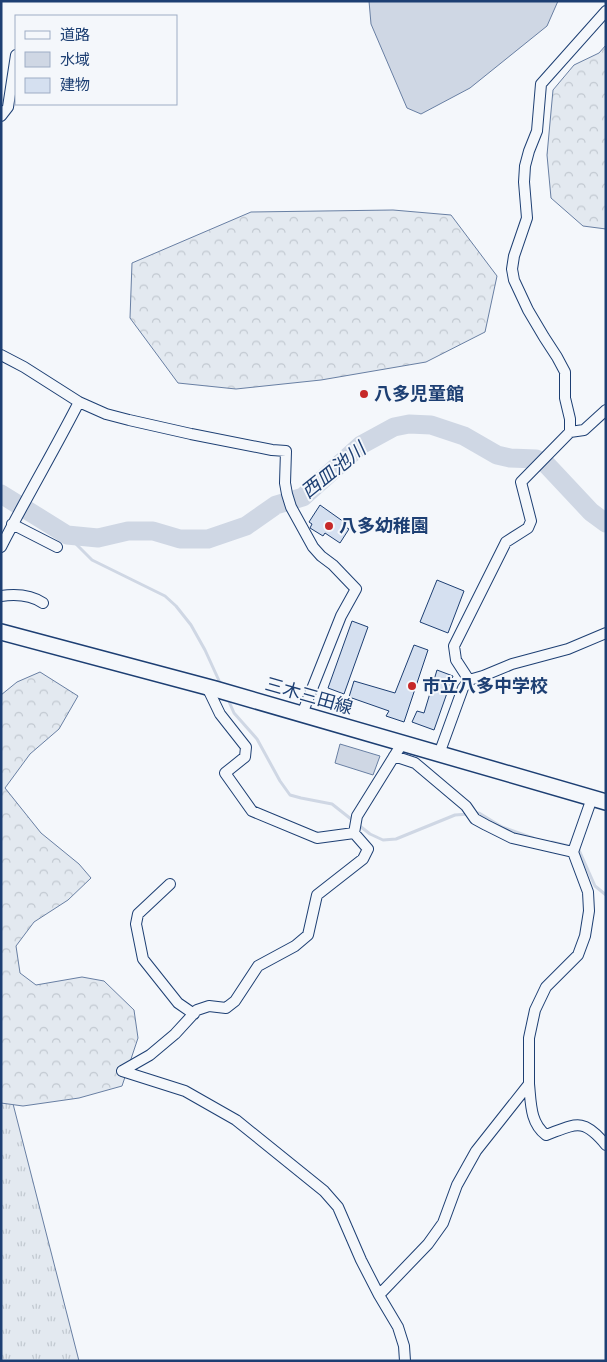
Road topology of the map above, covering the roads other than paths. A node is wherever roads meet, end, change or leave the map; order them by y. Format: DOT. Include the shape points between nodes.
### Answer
graph roads {
  1 [pos="606,11"];
  2 [pos="15,62"];
  3 [pos="1,116"];
  4 [pos="1,355"];
  5 [pos="79,402"];
  6 [pos="606,410"];
  7 [pos="570,432"];
  8 [pos="14,521"];
  9 [pos="1,546"];
  10 [pos="57,547"];
  11 [pos="1,596"];
  12 [pos="43,603"];
  13 [pos="1,632"];
  14 [pos="606,633"];
  15 [pos="469,680"];
  16 [pos="216,689"];
  17 [pos="302,714"];
  18 [pos="403,742"];
  19 [pos="439,754"];
  20 [pos="394,756"];
  21 [pos="599,800"];
  22 [pos="354,833"];
  23 [pos="573,852"];
  24 [pos="170,884"];
  25 [pos="194,1014"];
  26 [pos="529,1084"];
  27 [pos="606,1145"];
  28 [pos="379,1294"];
  29 [pos="405,1361"];
  1 -- 7 [label="street" via="541,84 537,131 525,166 527,218 512,269 528,310 564,372"];
  2 -- 3 [label="street" via="8,107"];
  4 -- 5 [label="street"];
  5 -- 8 [label="street"];
  5 -- 17 [label="street" via="129,420 286,451 285,483 291,507 312,547 356,589 341,616"];
  6 -- 7 [label="street" via="584,430"];
  7 -- 15 [label="street" via="521,482 532,521 528,528 506,542 454,646 456,660"];
  8 -- 9 [label="street"];
  8 -- 10 [label="street"];
  11 -- 12 [label="street" via="15,594"];
  13 -- 16 [label="main road, 三木三田線"];
  14 -- 15 [label="street" via="568,649"];
  15 -- 19 [label="street" via="463,688"];
  16 -- 17 [label="main road, 三木三田線"];
  16 -- 22 [label="street" via="220,714 246,748 245,757 225,772 252,811 317,838"];
  17 -- 18 [label="main road, 三木三田線"];
  18 -- 19 [label="main road, 三木三田線"];
  18 -- 20 [label="street"];
  19 -- 21 [label="main road, 三木三田線"];
  20 -- 22 [label="street" via="357,816"];
  20 -- 23 [label="street" via="415,763 466,806 475,819 486,825 512,838"];
  21 -- 23 [label="street"];
  22 -- 25 [label="street" via="368,849 363,859 317,895 308,935 258,966 235,1001 226,1008 208,1006"];
  23 -- 26 [label="street" via="588,892 584,936 578,955 546,987 536,1010 529,1038"];
  24 -- 25 [label="street" via="138,914 136,924 143,959 178,1003"];
  25 -- 28 [label="street" via="150,1055 122,1071 185,1091 236,1120 324,1192 338,1208"];
  26 -- 27 [label="street" via="534,1122 540,1131 546,1135 573,1125 587,1126"];
  26 -- 28 [label="street" via="476,1151 457,1184 443,1223 428,1244"];
  28 -- 29 [label="street" via="398,1326"];
}
